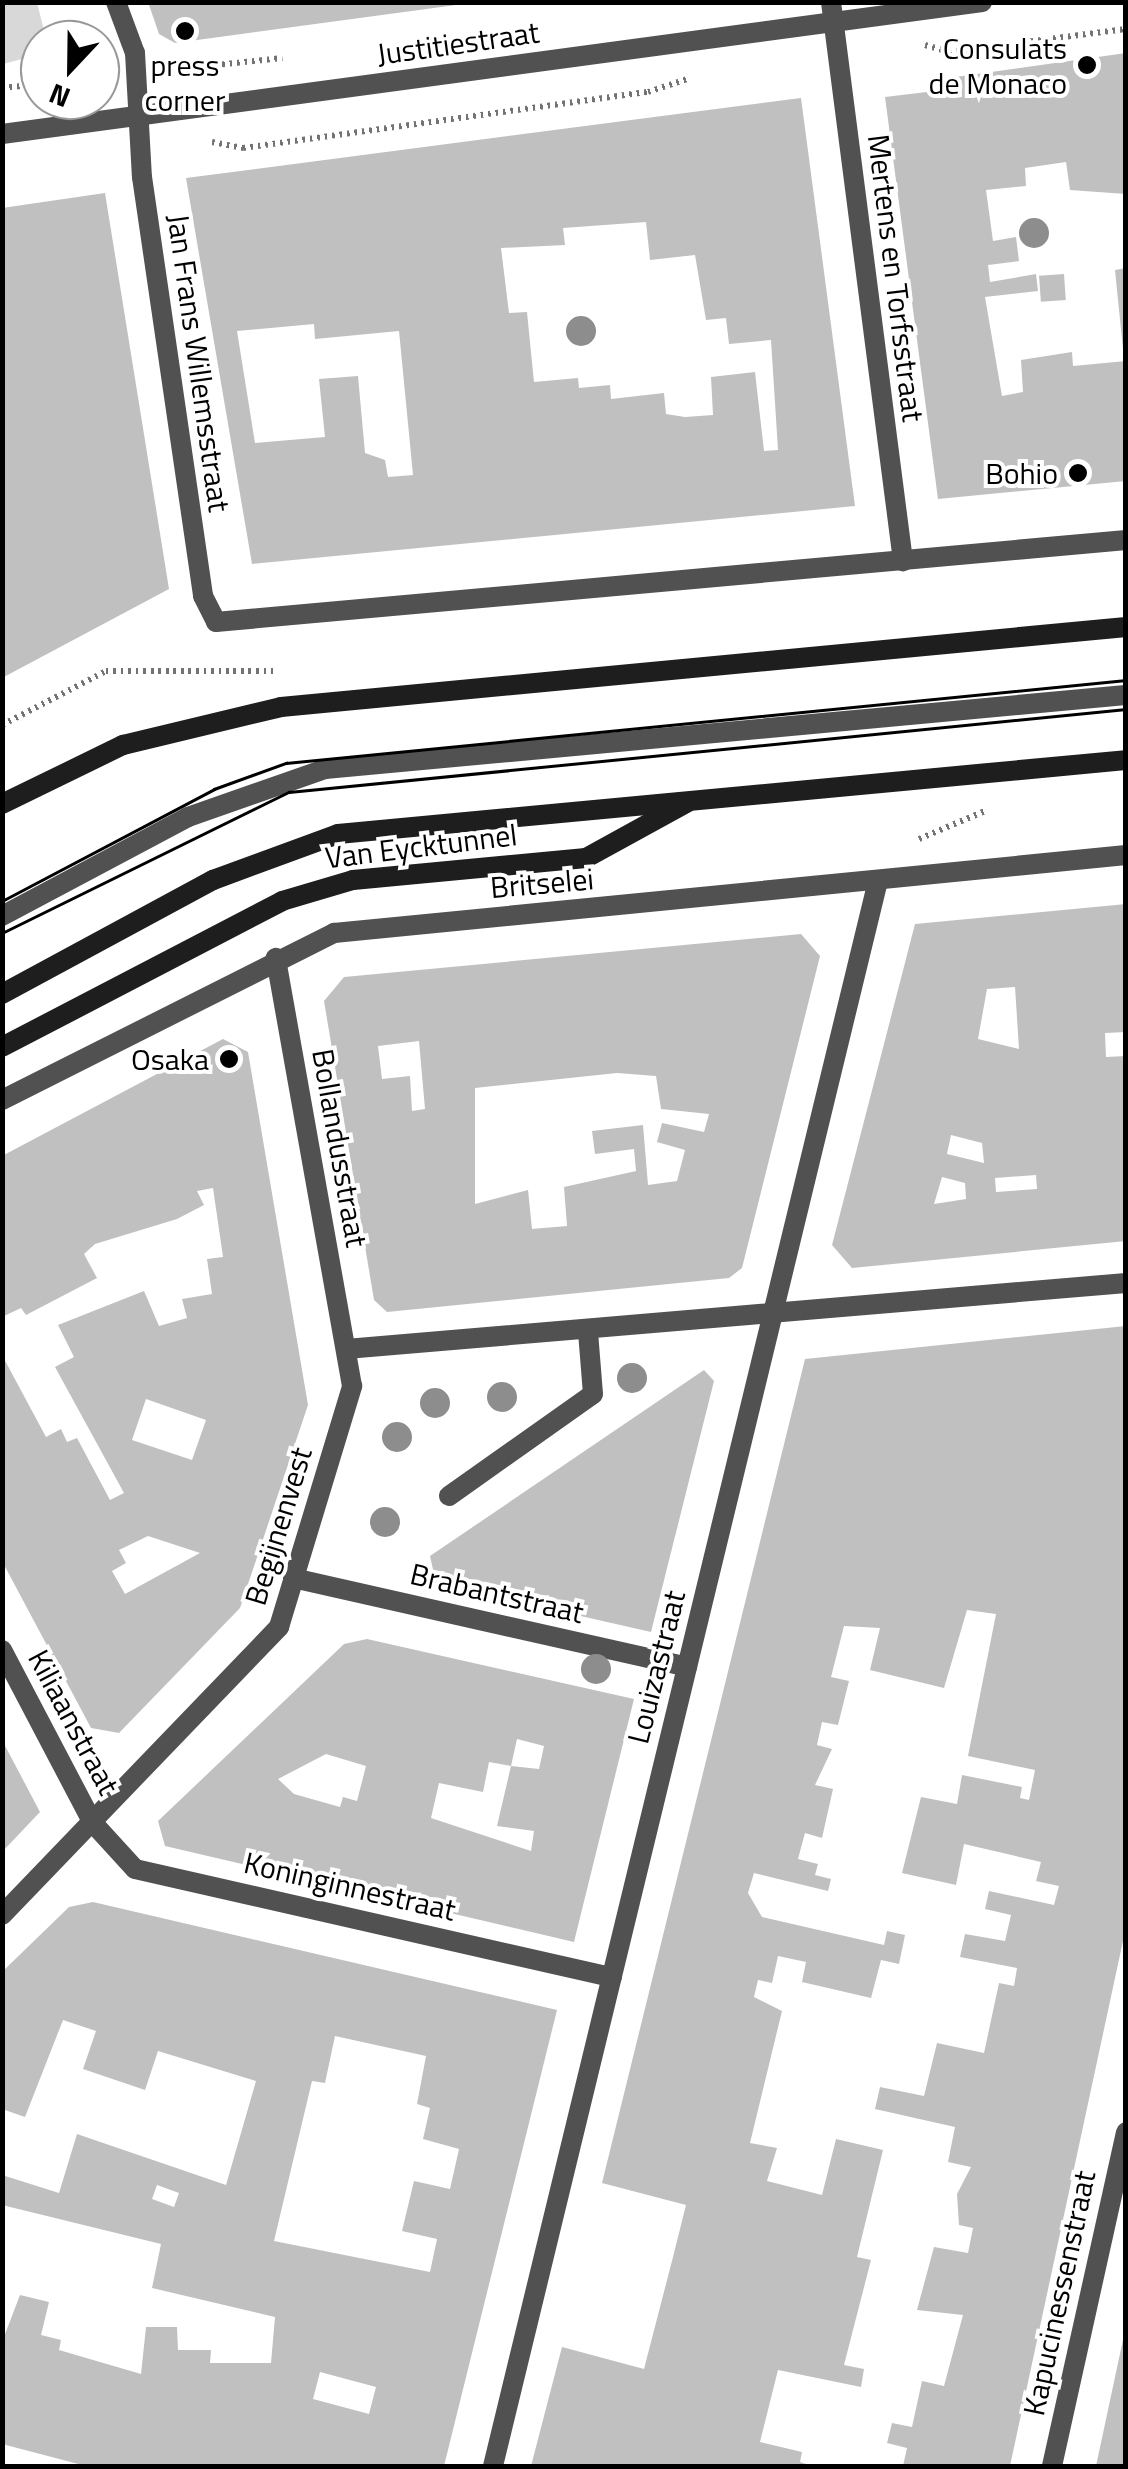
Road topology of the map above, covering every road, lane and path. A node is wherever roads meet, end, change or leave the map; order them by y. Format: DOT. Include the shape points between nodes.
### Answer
graph roads {
  1 [pos="116,2"];
  2 [pos="982,2"];
  3 [pos="832,12"];
  4 [pos="1126,30"];
  5 [pos="914,41"];
  6 [pos="696,76"];
  7 [pos="139,116"];
  8 [pos="2,134"];
  9 [pos="140,150"];
  10 [pos="1126,540"];
  11 [pos="903,561"];
  12 [pos="1126,627"];
  13 [pos="244,672"];
  14 [pos="1126,695"];
  15 [pos="2,725"];
  16 [pos="1126,760"];
  17 [pos="690,801"];
  18 [pos="2,804"];
  19 [pos="1126,855"];
  20 [pos="878,881"];
  21 [pos="2,916"];
  22 [pos="276,958"];
  23 [pos="2,994"];
  24 [pos="2,1047"];
  25 [pos="2,1100"];
  26 [pos="1126,1282"];
  27 [pos="773,1314"];
  28 [pos="588,1332"];
  29 [pos="346,1349"];
  30 [pos="449,1496"];
  31 [pos="294,1578"];
  32 [pos="2,1650"];
  33 [pos="687,1667"];
  34 [pos="93,1823"];
  35 [pos="2,1915"];
  36 [pos="612,1977"];
  37 [pos="1126,2132"];
  38 [pos="493,2466"];
  39 [pos="1052,2466"];
  1 -- 7 [label="street, Jan Frans Willemsstraat" via="135,53"];
  2 -- 3 [label="street, Justitiestraat"];
  3 -- 7 [label="street, Justitiestraat"];
  3 -- 11 [label="street, Mertens en Torfsstraat"];
  4 -- 5 [label="path" via="949,52"];
  6 -- 9 [label="path" via="648,92 262,146"];
  7 -- 8 [label="street, Justitiestraat"];
  7 -- 9 [label="street, Jan Frans Willemsstraat"];
  9 -- 11 [label="street, Jan Frans Willemsstraat" via="210,616 240,626"];
  10 -- 11 [label="street"];
  12 -- 18 [label="main road" via="281,707 123,745"];
  13 -- 15 [label="path" via="106,670"];
  14 -- 21 [label="street" via="325,769 188,817"];
  16 -- 17 [label="main road"];
  17 -- 23 [label="main road" via="338,834 213,880"];
  17 -- 24 [label="main road, Van Eycktunnel" via="586,858 353,880 298,895"];
  19 -- 20 [label="street, Britselei"];
  20 -- 22 [label="street, Britselei" via="334,932"];
  20 -- 27 [label="street, Louizastraat"];
  22 -- 25 [label="street, Britselei"];
  22 -- 29 [label="street, Bollandusstraat"];
  26 -- 27 [label="street"];
  27 -- 28 [label="street"];
  27 -- 33 [label="street, Louizastraat"];
  28 -- 29 [label="street"];
  28 -- 30 [label="street" via="592,1394"];
  29 -- 31 [label="street, Begijnenvest" via="352,1386"];
  31 -- 33 [label="street, Brabantstraat"];
  31 -- 34 [label="street, Begijnenvest" via="279,1627"];
  32 -- 34 [label="street, Kiliaanstraat"];
  33 -- 36 [label="street, Louizastraat"];
  34 -- 35 [label="street, Begijnenvest"];
  34 -- 36 [label="street, Koninginnestraat" via="135,1868"];
  36 -- 38 [label="street, Louizastraat"];
  37 -- 39 [label="street, Kapucinessenstraat"];
}
